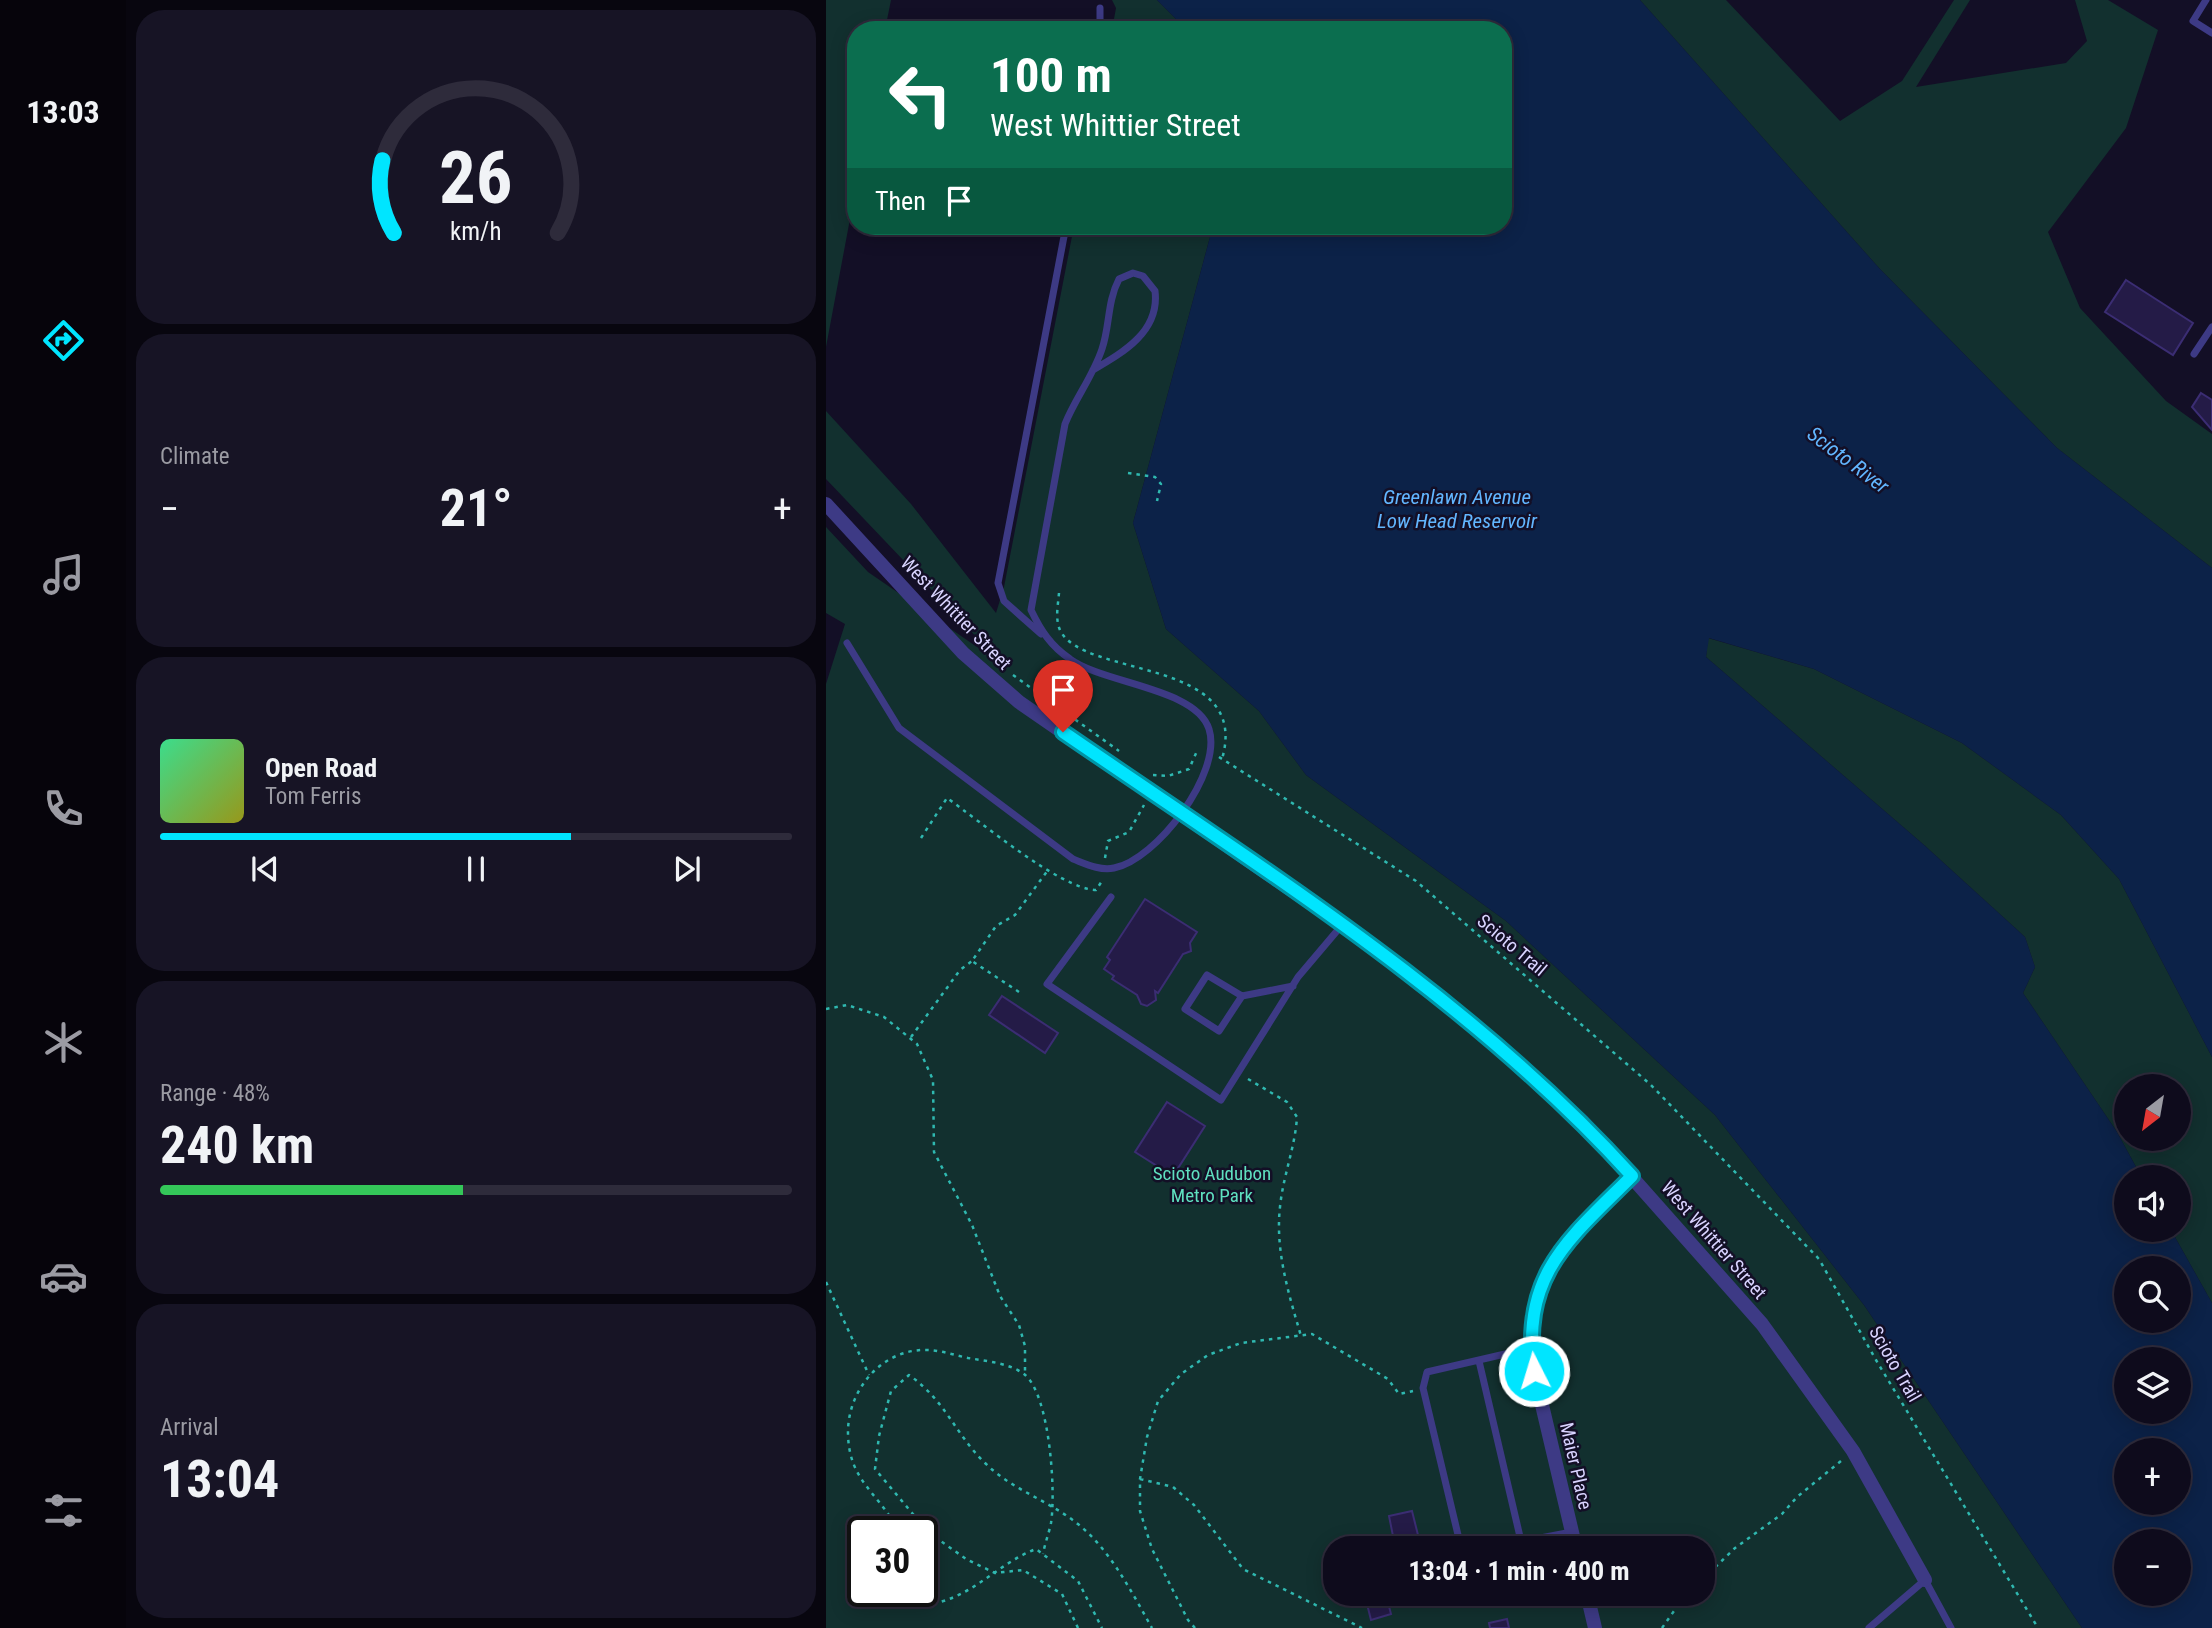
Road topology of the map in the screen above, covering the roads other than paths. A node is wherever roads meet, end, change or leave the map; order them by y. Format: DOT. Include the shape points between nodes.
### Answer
graph roads {
  1 [pos="2206,0"];
  2 [pos="1100,8"];
  3 [pos="1100,21"];
  4 [pos="2212,33"];
  5 [pos="1064,235"];
  6 [pos="2212,327"];
  7 [pos="2194,354"];
  8 [pos="1093,370"];
  9 [pos="826,504"];
  10 [pos="1044,637"];
  11 [pos="847,643"];
  12 [pos="1182,815"];
  13 [pos="1111,897"];
  14 [pos="1342,925"];
  15 [pos="1293,986"];
  16 [pos="1242,996"];
  17 [pos="1632,1176"];
  18 [pos="1531,1348"];
  19 [pos="1479,1360"];
  20 [pos="1572,1532"];
  21 [pos="1458,1536"];
  22 [pos="1520,1536"];
  23 [pos="1549,1536"];
  24 [pos="1573,1536"];
  25 [pos="1925,1580"];
  26 [pos="1590,1606"];
  27 [pos="1595,1628"];
  28 [pos="1869,1628"];
  29 [pos="1951,1628"];
  1 -- 4 [label="lane" via="2193,20"];
  2 -- 3 [label="lane"];
  5 -- 10 [label="lane" via="998,583 1003,601"];
  6 -- 7 [label="lane"];
  8 -- 8 [label="lane" via="1119,279 1133,273 1143,276 1155,291 1155,314 1149,328"];
  8 -- 10 [label="lane" via="1065,424 1031,610"];
  9 -- 12 [label="street, West Whittier Street" via="990,678"];
  10 -- 12 [label="lane" via="1072,660 1103,675 1198,710 1209,729 1211,752"];
  11 -- 12 [label="lane" via="899,728 1073,859 1112,869 1132,862"];
  12 -- 14 [label="street, West Whittier Street"];
  13 -- 15 [label="lane" via="1047,984 1221,1100"];
  14 -- 15 [label="lane"];
  14 -- 17 [label="street, West Whittier Street" via="1442,999 1536,1078"];
  15 -- 16 [label="lane"];
  16 -- 16 [label="lane" via="1207,975 1185,1009 1219,1031"];
  17 -- 18 [label="street, Maier Place" via="1564,1245 1549,1267 1534,1304"];
  17 -- 25 [label="street, West Whittier Street" via="1762,1324 1853,1451"];
  18 -- 19 [label="lane"];
  18 -- 20 [label="street, Maier Place"];
  19 -- 21 [label="lane" via="1427,1372 1423,1388"];
  19 -- 22 [label="lane"];
  20 -- 23 [label="lane"];
  20 -- 24 [label="street, Maier Place"];
  25 -- 28 [label="lane"];
  25 -- 29 [label="lane"];
  26 -- 27 [label="street"];
}
